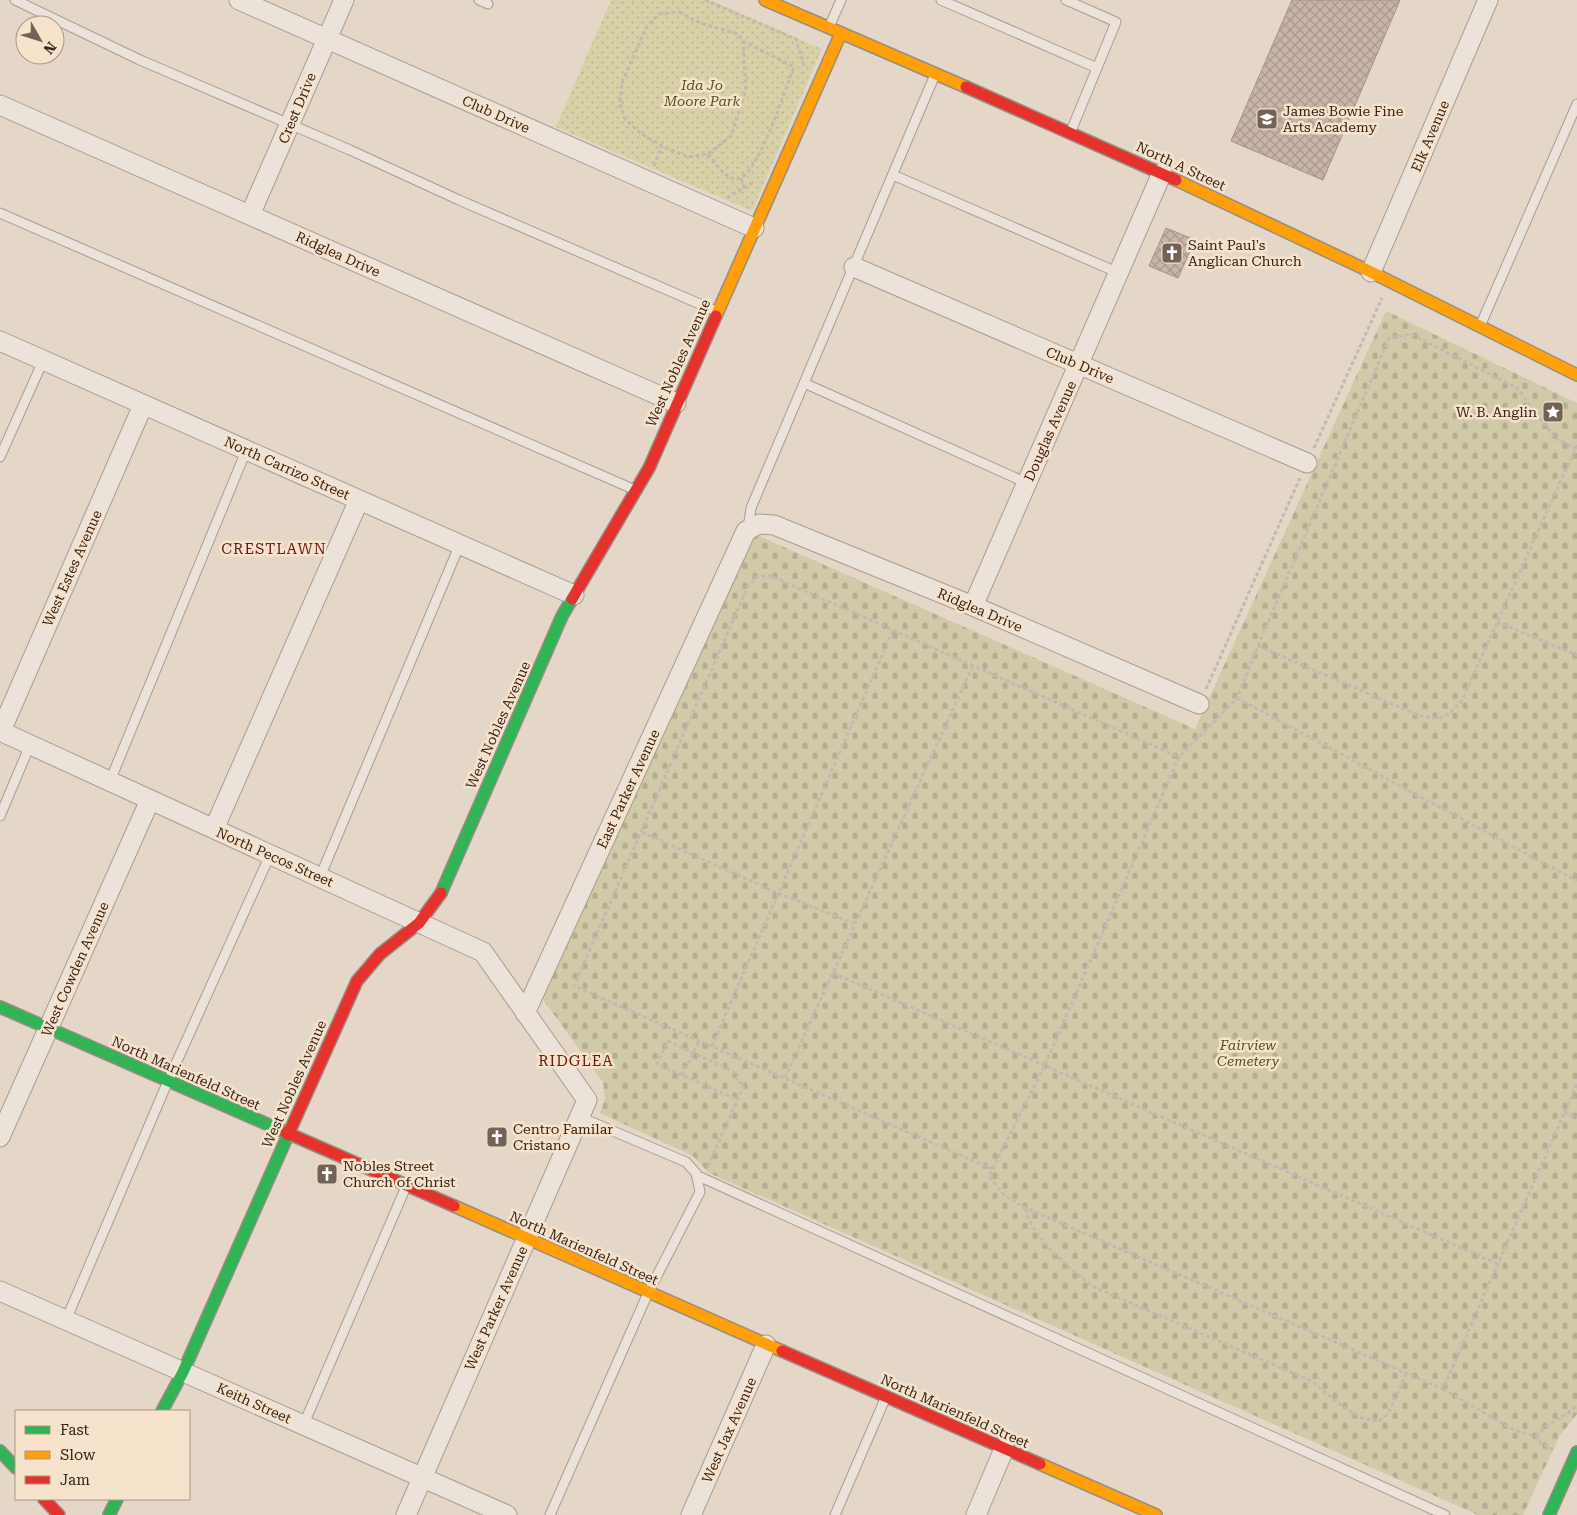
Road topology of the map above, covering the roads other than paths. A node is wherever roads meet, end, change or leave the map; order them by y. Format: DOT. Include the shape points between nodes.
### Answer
graph roads {
  1 [pos="14,0"];
  2 [pos="239,0"];
  3 [pos="344,0"];
  4 [pos="479,0"];
  5 [pos="765,0"];
  6 [pos="841,0"];
  7 [pos="941,0"];
  8 [pos="1066,0"];
  9 [pos="1488,0"];
  10 [pos="488,4"];
  11 [pos="828,28"];
  12 [pos="841,33"];
  13 [pos="327,39"];
  14 [pos="1097,68"];
  15 [pos="935,75"];
  16 [pos="1577,104"];
  17 [pos="0,105"];
  18 [pos="289,126"];
  19 [pos="1070,134"];
  20 [pos="893,174"];
  21 [pos="1162,174"];
  22 [pos="0,212"];
  23 [pos="250,215"];
  24 [pos="754,228"];
  25 [pos="854,267"];
  26 [pos="1371,272"];
  27 [pos="1119,273"];
  28 [pos="717,311"];
  29 [pos="1480,326"];
  30 [pos="0,341"];
  31 [pos="43,360"];
  32 [pos="1079,365"];
  33 [pos="1577,375"];
  34 [pos="804,383"];
  35 [pos="676,403"];
  36 [pos="143,405"];
  37 [pos="246,450"];
  38 [pos="0,457"];
  39 [pos="1308,463"];
  40 [pos="1027,483"];
  41 [pos="636,490"];
  42 [pos="359,500"];
  43 [pos="756,526"];
  44 [pos="460,544"];
  45 [pos="574,595"];
  46 [pos="973,606"];
  47 [pos="1199,704"];
  48 [pos="0,731"];
  49 [pos="30,745"];
  50 [pos="110,781"];
  51 [pos="150,800"];
  52 [pos="0,816"];
  53 [pos="214,829"];
  54 [pos="270,855"];
  55 [pos="320,877"];
  56 [pos="419,923"];
  57 [pos="0,1007"];
  58 [pos="525,1013"];
  59 [pos="48,1028"];
  60 [pos="168,1081"];
  61 [pos="584,1109"];
  62 [pos="287,1134"];
  63 [pos="0,1138"];
  64 [pos="696,1175"];
  65 [pos="406,1186"];
  66 [pos="526,1239"];
  67 [pos="0,1291"];
  68 [pos="648,1293"];
  69 [pos="66,1320"];
  70 [pos="766,1345"];
  71 [pos="183,1372"];
  72 [pos="886,1396"];
  73 [pos="163,1410"];
  74 [pos="303,1426"];
  75 [pos="1004,1450"];
  76 [pos="0,1451"];
  77 [pos="1576,1455"];
  78 [pos="15,1467"];
  79 [pos="422,1477"];
  80 [pos="45,1500"];
  81 [pos="116,1500"];
  82 [pos="59,1515"];
  83 [pos="108,1515"];
  84 [pos="406,1515"];
  85 [pos="507,1515"];
  86 [pos="550,1515"];
  87 [pos="692,1515"];
  88 [pos="835,1515"];
  89 [pos="976,1515"];
  90 [pos="1156,1515"];
  91 [pos="1445,1515"];
  92 [pos="1549,1515"];
  1 -- 18 [label="lane"];
  2 -- 13 [label="street, Club Drive"];
  3 -- 13 [label="street, Crest Drive"];
  4 -- 10 [label="lane"];
  5 -- 11 [label="main road, North A Street"];
  6 -- 11 [label="lane"];
  7 -- 14 [label="lane"];
  8 -- 14 [label="lane" via="1116,22"];
  9 -- 26 [label="street, Elk Avenue"];
  11 -- 12 [label="main road, North A Street"];
  12 -- 15 [label="main road, North A Street"];
  12 -- 24 [label="main road, West Nobles Avenue"];
  13 -- 18 [label="street, Crest Drive"];
  13 -- 24 [label="street, Club Drive"];
  14 -- 19 [label="lane"];
  15 -- 19 [label="main road, North A Street"];
  15 -- 20 [label="lane"];
  16 -- 29 [label="lane"];
  17 -- 23 [label="street, Ridglea Drive"];
  18 -- 23 [label="street, Crest Drive"];
  18 -- 28 [label="lane"];
  19 -- 21 [label="main road, North A Street"];
  20 -- 25 [label="lane"];
  20 -- 27 [label="lane"];
  21 -- 26 [label="main road, North A Street"];
  21 -- 27 [label="street, Douglas Avenue"];
  22 -- 41 [label="lane"];
  23 -- 35 [label="street, Ridglea Drive"];
  24 -- 28 [label="main road, West Nobles Avenue"];
  25 -- 32 [label="street, Club Drive"];
  25 -- 34 [label="lane"];
  26 -- 29 [label="main road, North A Street"];
  27 -- 32 [label="street, Douglas Avenue"];
  28 -- 35 [label="main road, West Nobles Avenue"];
  29 -- 33 [label="main road, North A Street"];
  30 -- 31 [label="street, North Carrizo Street"];
  31 -- 36 [label="street, North Carrizo Street"];
  31 -- 38 [label="lane"];
  32 -- 39 [label="street, Club Drive"];
  32 -- 40 [label="street, Douglas Avenue"];
  34 -- 40 [label="lane"];
  34 -- 43 [label="lane" via="751,508 749,521"];
  35 -- 41 [label="main road, West Nobles Avenue" via="649,468"];
  36 -- 37 [label="street, North Carrizo Street"];
  36 -- 48 [label="street, West Estes Avenue"];
  37 -- 42 [label="street, North Carrizo Street"];
  37 -- 50 [label="lane"];
  40 -- 46 [label="street, Douglas Avenue"];
  41 -- 45 [label="main road, West Nobles Avenue"];
  42 -- 44 [label="street, North Carrizo Street"];
  42 -- 53 [label="street"];
  43 -- 46 [label="street, Ridglea Drive" via="774,525"];
  43 -- 58 [label="street, East Parker Avenue" via="746,531"];
  44 -- 45 [label="street, North Carrizo Street"];
  44 -- 55 [label="lane"];
  45 -- 56 [label="main road, West Nobles Avenue" via="438,900"];
  46 -- 47 [label="street, Ridglea Drive"];
  48 -- 49 [label="street, North Pecos Street"];
  49 -- 50 [label="street, North Pecos Street"];
  49 -- 52 [label="lane"];
  50 -- 51 [label="street, North Pecos Street"];
  51 -- 53 [label="street, North Pecos Street"];
  51 -- 59 [label="street, West Cowden Avenue"];
  53 -- 54 [label="street, North Pecos Street"];
  54 -- 55 [label="street, North Pecos Street"];
  54 -- 60 [label="lane"];
  55 -- 56 [label="street, North Pecos Street"];
  56 -- 58 [label="street, North Pecos Street" via="483,952"];
  56 -- 62 [label="main road, West Nobles Avenue" via="380,954 357,980"];
  57 -- 59 [label="main road, North Marienfeld Street"];
  58 -- 61 [label="street" via="557,1056"];
  59 -- 60 [label="main road, North Marienfeld Street"];
  59 -- 63 [label="street, West Cowden Avenue"];
  60 -- 62 [label="main road, North Marienfeld Street"];
  60 -- 69 [label="lane"];
  61 -- 64 [label="lane" via="686,1162"];
  61 -- 66 [label="street, West Parker Avenue"];
  62 -- 65 [label="main road, North Marienfeld Street"];
  62 -- 71 [label="main road, West Nobles Avenue"];
  64 -- 68 [label="lane" via="700,1192 697,1201"];
  64 -- 91 [label="lane"];
  65 -- 66 [label="main road, North Marienfeld Street"];
  65 -- 74 [label="lane"];
  66 -- 68 [label="main road, North Marienfeld Street"];
  66 -- 79 [label="street, West Parker Avenue"];
  67 -- 69 [label="street, Keith Street"];
  68 -- 70 [label="main road, North Marienfeld Street"];
  68 -- 86 [label="lane"];
  69 -- 71 [label="street, Keith Street"];
  70 -- 72 [label="main road, North Marienfeld Street"];
  70 -- 87 [label="street, West Jax Avenue"];
  71 -- 73 [label="main road, West Nobles Avenue"];
  71 -- 74 [label="street, Keith Street"];
  72 -- 75 [label="main road, North Marienfeld Street"];
  72 -- 88 [label="lane"];
  74 -- 79 [label="street, Keith Street"];
  75 -- 89 [label="street"];
  75 -- 90 [label="main road, North Marienfeld Street" via="1125,1506"];
  76 -- 78 [label="main road"];
  77 -- 92 [label="main road"];
  79 -- 84 [label="street, West Parker Avenue"];
  79 -- 85 [label="street, Keith Street"];
  80 -- 82 [label="main road"];
  81 -- 83 [label="main road"];
}
